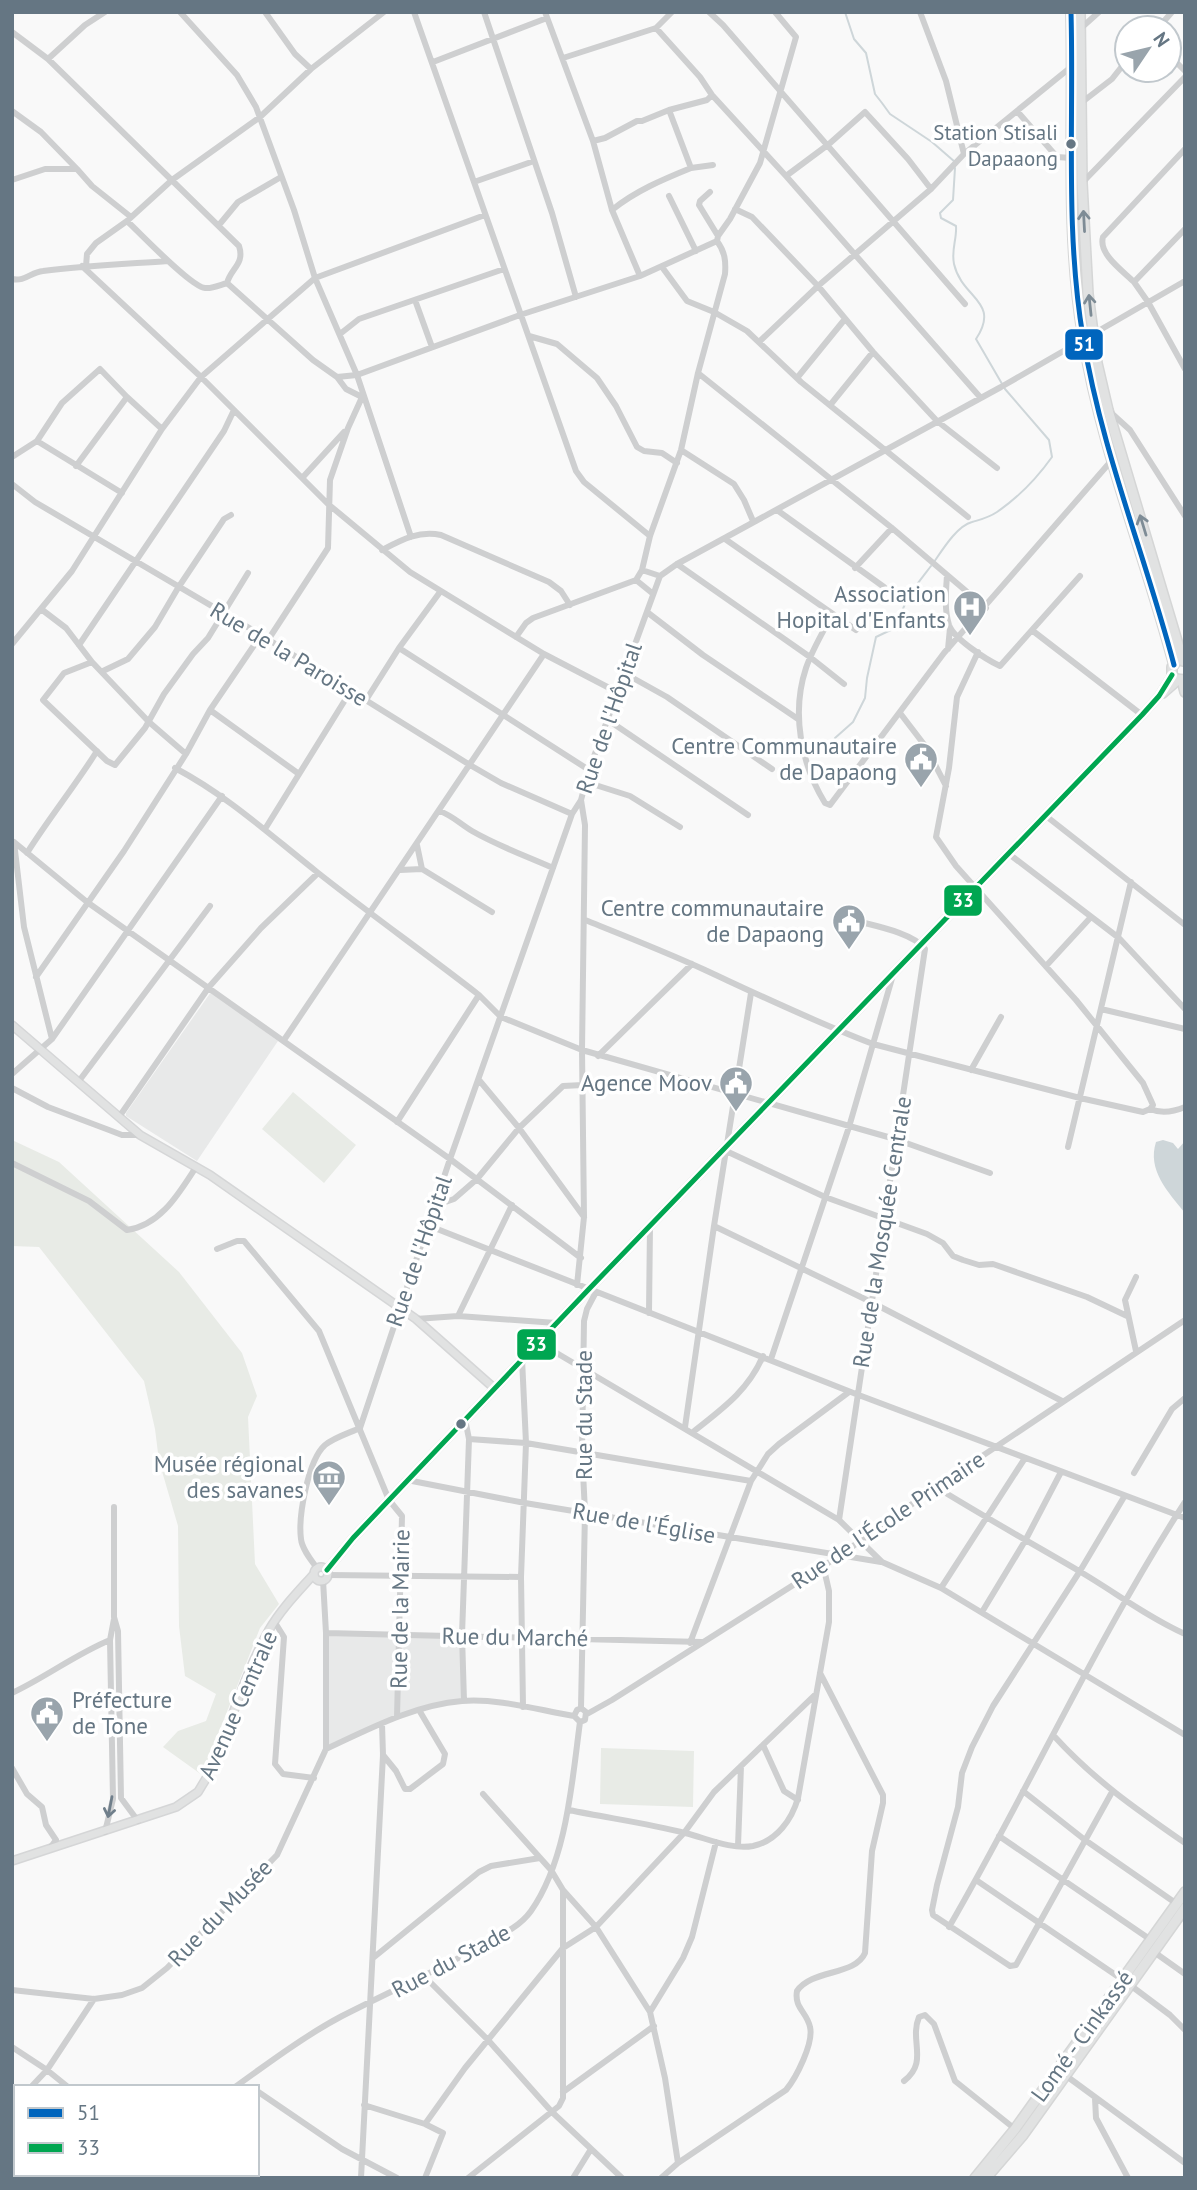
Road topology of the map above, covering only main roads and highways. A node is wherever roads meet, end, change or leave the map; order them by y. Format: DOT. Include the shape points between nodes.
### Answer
graph roads {
  1 [pos="1071,12"];
  2 [pos="1080,12"];
  3 [pos="1076,31"];
  4 [pos="1180,672"];
  5 [pos="1185,692"];
  6 [pos="12,1025"];
  7 [pos="494,1388"];
  8 [pos="12,1861"];
  9 [pos="1185,1892"];
  10 [pos="1183,1907"];
  11 [pos="1126,1982"];
  12 [pos="1088,2036"];
  13 [pos="975,2178"];
  14 [pos="986,2178"];
  1 -- 3 [label="highway"];
  2 -- 3 [label="highway"];
  4 -- 3 [label="highway, one-way" via="1108,410 1093,333"];
  3 -- 4 [label="highway" via="1071,67 1072,158 1083,338 1112,460"];
  4 -- 5 [label="highway"];
  4 -- 7 [label="main road, Avenue Centrale" via="593,1290"];
  6 -- 7 [label="main road" via="141,1135 210,1175 416,1318"];
  7 -- 8 [label="main road, Avenue Centrale" via="274,1621 198,1792 186,1802 138,1821"];
  9 -- 10 [label="highway, Lomé - Cinkassé"];
  10 -- 11 [label="highway, Lomé - Cinkassé" via="1154,1952"];
  10 -- 11 [label="highway, Lomé - Cinkassé" via="1151,1940"];
  11 -- 12 [label="highway, Lomé - Cinkassé"];
  12 -- 13 [label="highway, Lomé - Cinkassé"];
  12 -- 14 [label="highway, Lomé - Cinkassé" via="1023,2135"];
}
